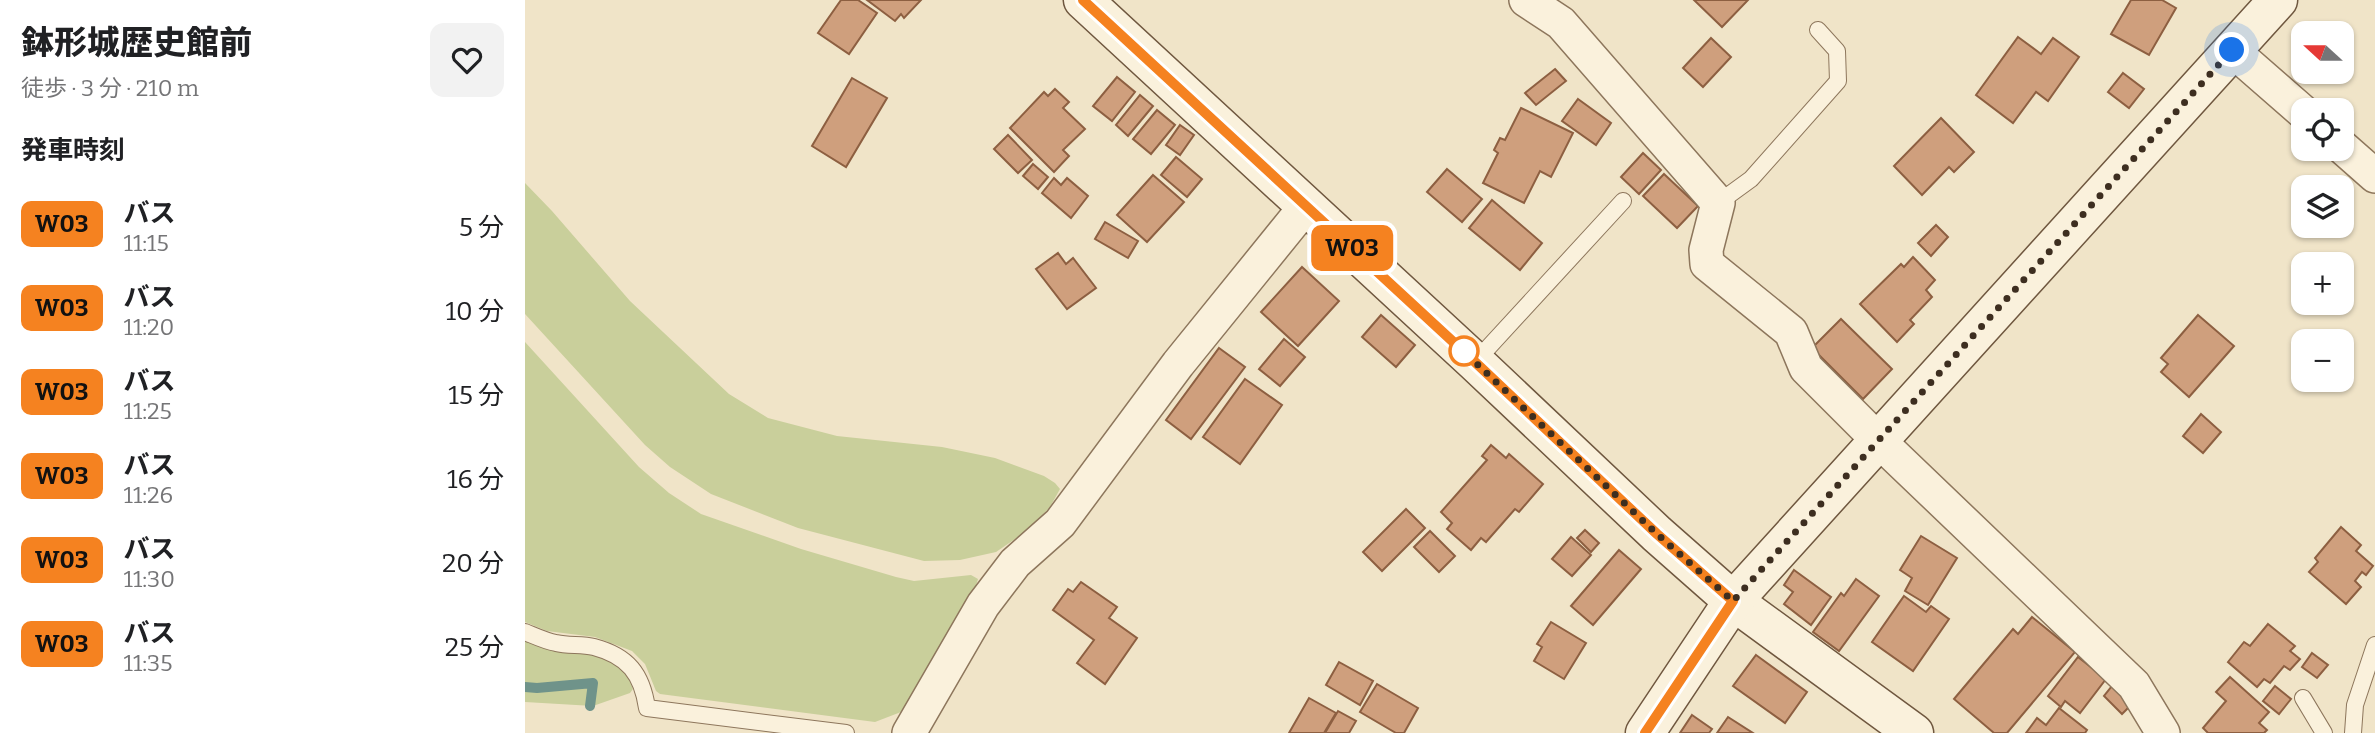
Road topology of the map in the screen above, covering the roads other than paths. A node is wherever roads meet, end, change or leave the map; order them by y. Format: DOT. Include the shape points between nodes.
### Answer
graph roads {
  1 [pos="1083,0"];
  2 [pos="1526,0"];
  3 [pos="2278,0"];
  4 [pos="1818,30"];
  5 [pos="2232,50"];
  6 [pos="2291,102"];
  7 [pos="2354,157"];
  8 [pos="2375,176"];
  9 [pos="1623,201"];
  10 [pos="1719,202"];
  11 [pos="1306,206"];
  12 [pos="1475,362"];
  13 [pos="1878,440"];
  14 [pos="1733,601"];
  15 [pos="525,632"];
  16 [pos="2375,645"];
  17 [pos="2303,698"];
  18 [pos="846,733"];
  19 [pos="909,733"];
  20 [pos="1645,733"];
  21 [pos="1914,733"];
  22 [pos="2163,733"];
  23 [pos="2324,733"];
  24 [pos="2353,733"];
  1 -- 11 [label="main road"];
  2 -- 10 [label="street" via="1561,23"];
  3 -- 5 [label="main road"];
  4 -- 10 [label="lane" via="1837,51 1837,81 1751,179"];
  5 -- 6 [label="street"];
  5 -- 13 [label="main road"];
  7 -- 8 [label="street"];
  9 -- 12 [label="lane"];
  10 -- 13 [label="street" via="1706,250 1707,264 1791,332 1806,368"];
  11 -- 12 [label="main road"];
  11 -- 19 [label="street" via="1178,364 1060,523 1015,564 983,605"];
  12 -- 14 [label="main road"];
  13 -- 14 [label="main road"];
  13 -- 22 [label="street" via="2134,685"];
  14 -- 20 [label="main road"];
  14 -- 21 [label="main road"];
  15 -- 18 [label="lane" via="619,656 645,691 647,709"];
  16 -- 24 [label="lane" via="2355,705"];
  17 -- 23 [label="lane"];
}
